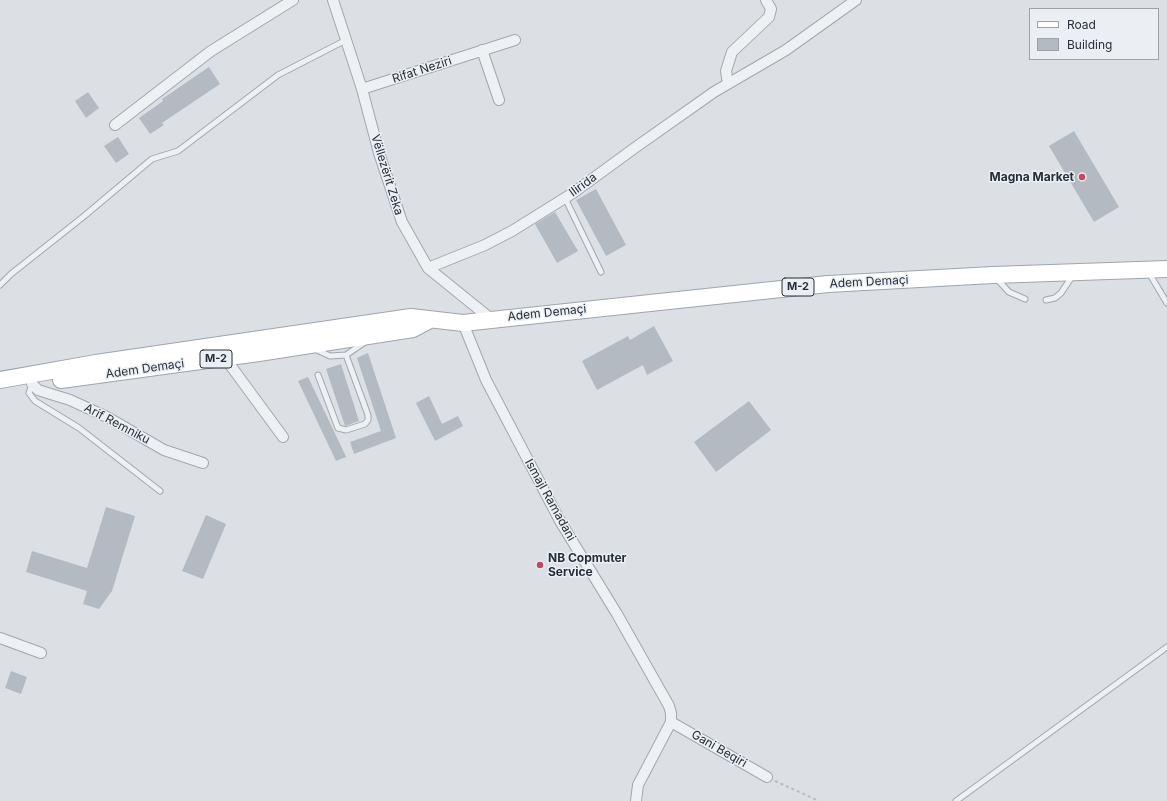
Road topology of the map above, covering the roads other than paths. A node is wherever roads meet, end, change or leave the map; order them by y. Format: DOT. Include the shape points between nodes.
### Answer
graph roads {
  1 [pos="293,0"];
  2 [pos="333,0"];
  3 [pos="766,0"];
  4 [pos="856,0"];
  5 [pos="346,40"];
  6 [pos="515,40"];
  7 [pos="482,50"];
  8 [pos="728,84"];
  9 [pos="362,89"];
  10 [pos="498,100"];
  11 [pos="115,125"];
  12 [pos="565,198"];
  13 [pos="428,268"];
  14 [pos="1147,269"];
  15 [pos="1167,269"];
  16 [pos="601,272"];
  17 [pos="1076,272"];
  18 [pos="993,275"];
  19 [pos="0,285"];
  20 [pos="1025,299"];
  21 [pos="1046,300"];
  22 [pos="1167,303"];
  23 [pos="491,319"];
  24 [pos="430,320"];
  25 [pos="463,323"];
  26 [pos="370,335"];
  27 [pos="307,345"];
  28 [pos="346,355"];
  29 [pos="225,358"];
  30 [pos="318,375"];
  31 [pos="0,380"];
  32 [pos="32,384"];
  33 [pos="0,389"];
  34 [pos="283,437"];
  35 [pos="203,463"];
  36 [pos="160,491"];
  37 [pos="0,638"];
  38 [pos="1167,647"];
  39 [pos="41,653"];
  40 [pos="671,722"];
  41 [pos="767,777"];
  42 [pos="636,801"];
  43 [pos="956,801"];
  1 -- 11 [label="street" via="211,51"];
  2 -- 5 [label="street, Vëllezërit Zeka"];
  3 -- 8 [label="street" via="771,9 769,17 732,52 726,71"];
  4 -- 8 [label="street, Ilirida" via="786,50"];
  5 -- 9 [label="street, Vëllezërit Zeka"];
  5 -- 19 [label="lane" via="278,75 178,151 152,159"];
  6 -- 7 [label="street, Rifat Neziri"];
  7 -- 9 [label="street, Rifat Neziri"];
  7 -- 10 [label="street"];
  8 -- 12 [label="street, Ilirida"];
  9 -- 13 [label="street, Vëllezërit Zeka" via="379,153 402,222"];
  12 -- 13 [label="street, Ilirida" via="485,245"];
  12 -- 16 [label="lane"];
  13 -- 23 [label="street, Vëllezërit Zeka"];
  14 -- 15 [label="main road, Adem Demaçi / M-2"];
  14 -- 17 [label="main road, Adem Demaçi / M-2"];
  14 -- 22 [label="lane"];
  17 -- 18 [label="main road, Adem Demaçi / M-2"];
  17 -- 21 [label="lane" via="1062,293"];
  18 -- 20 [label="lane" via="1009,292"];
  18 -- 23 [label="main road, Adem Demaçi / M-2" via="828,284"];
  23 -- 25 [label="main road, Adem Demaçi / M-2"];
  24 -- 25 [label="main road, Adem Demaçi / M-2"];
  24 -- 26 [label="main road, Adem Demaçi / M-2" via="413,329"];
  24 -- 31 [label="main road, Adem Demaçi / M-2" via="411,317 96,363"];
  25 -- 40 [label="street, Ismajl Ramadani" via="486,380 560,521 669,706"];
  26 -- 27 [label="main road, Adem Demaçi / M-2"];
  26 -- 28 [label="lane" via="357,349"];
  27 -- 28 [label="lane" via="330,356"];
  27 -- 29 [label="main road, Adem Demaçi / M-2"];
  28 -- 30 [label="lane" via="368,415 365,424 346,430 338,428"];
  29 -- 32 [label="main road, Adem Demaçi / M-2"];
  29 -- 34 [label="street"];
  32 -- 33 [label="main road, Adem Demaçi / M-2"];
  32 -- 35 [label="street, Arif Remniku" via="38,390 70,400 106,417 164,450"];
  32 -- 36 [label="lane" via="29,393 35,401 79,428"];
  37 -- 39 [label="street"];
  38 -- 43 [label="lane"];
  40 -- 41 [label="street, Gani Beqiri"];
  40 -- 42 [label="street" via="638,785"];
}
